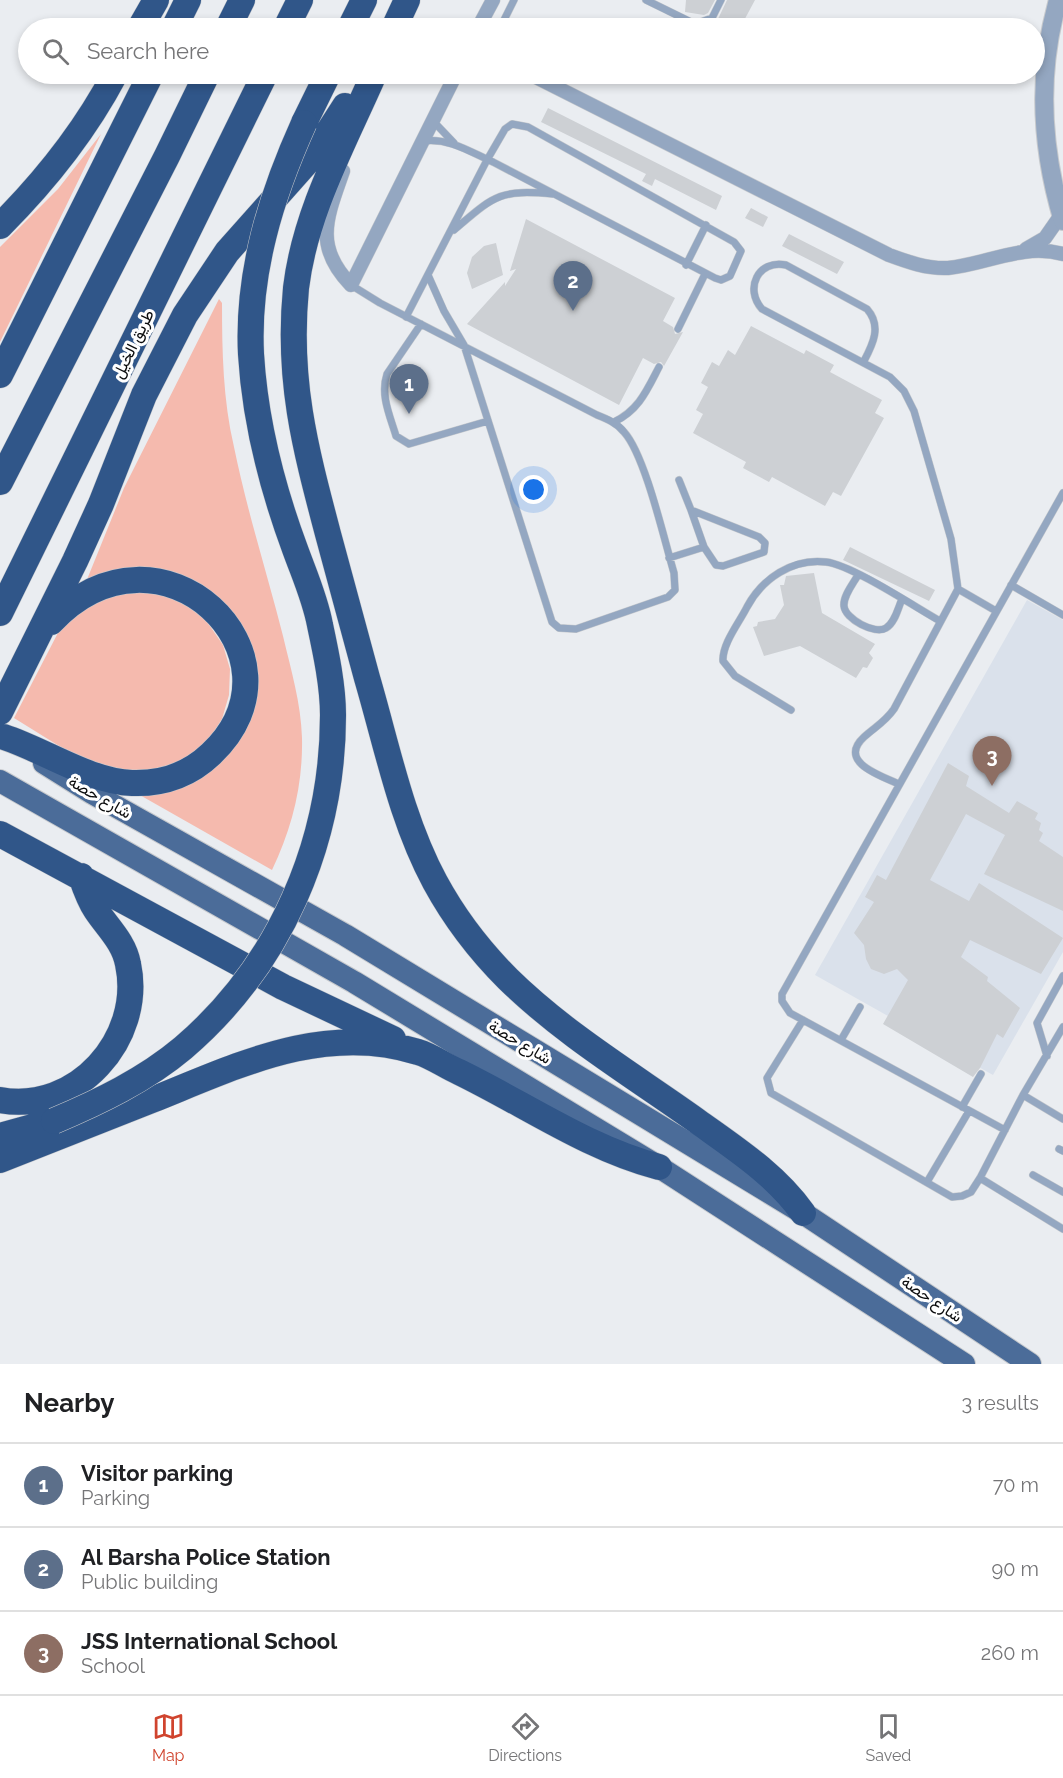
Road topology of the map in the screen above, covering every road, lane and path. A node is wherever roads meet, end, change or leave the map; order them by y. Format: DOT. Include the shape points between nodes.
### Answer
graph roads {
  1 [pos="156,0"];
  2 [pos="188,0"];
  3 [pos="242,0"];
  4 [pos="300,0"];
  5 [pos="364,0"];
  6 [pos="493,0"];
  7 [pos="514,0"];
  8 [pos="646,0"];
  9 [pos="722,0"];
  10 [pos="1058,0"];
  11 [pos="146,18"];
  12 [pos="179,18"];
  13 [pos="233,18"];
  14 [pos="291,18"];
  15 [pos="355,18"];
  16 [pos="483,18"];
  17 [pos="506,18"];
  18 [pos="683,18"];
  19 [pos="712,18"];
  20 [pos="1045,74"];
  21 [pos="109,84"];
  22 [pos="146,84"];
  23 [pos="202,84"];
  24 [pos="260,84"];
  25 [pos="323,84"];
  26 [pos="356,84"];
  27 [pos="369,84"];
  28 [pos="452,84"];
  29 [pos="550,84"];
  30 [pos="1044,84"];
  31 [pos="434,120"];
  32 [pos="351,125"];
  33 [pos="424,141"];
  34 [pos="456,144"];
  35 [pos="487,160"];
  36 [pos="557,194"];
  37 [pos="1062,218"];
  38 [pos="706,225"];
  39 [pos="0,226"];
  40 [pos="450,233"];
  41 [pos="1021,251"];
  42 [pos="1063,254"];
  43 [pos="686,265"];
  44 [pos="705,274"];
  45 [pos="428,275"];
  46 [pos="351,285"];
  47 [pos="406,317"];
  48 [pos="421,324"];
  49 [pos="678,329"];
  50 [pos="464,345"];
  51 [pos="864,361"];
  52 [pos="659,366"];
  53 [pos="0,375"];
  54 [pos="488,421"];
  55 [pos="614,422"];
  56 [pos="679,480"];
  57 [pos="0,482"];
  58 [pos="1063,493"];
  59 [pos="691,510"];
  60 [pos="704,547"];
  61 [pos="669,558"];
  62 [pos="858,575"];
  63 [pos="1011,585"];
  64 [pos="958,589"];
  65 [pos="902,599"];
  66 [pos="996,611"];
  67 [pos="0,613"];
  68 [pos="1063,615"];
  69 [pos="940,621"];
  70 [pos="40,636"];
  71 [pos="791,710"];
  72 [pos="0,712"];
  73 [pos="2,736"];
  74 [pos="0,781"];
  75 [pos="899,784"];
  76 [pos="0,834"];
  77 [pos="77,874"];
  78 [pos="1063,976"];
  79 [pos="861,1007"];
  80 [pos="803,1020"];
  81 [pos="1063,1027"];
  82 [pos="841,1040"];
  83 [pos="420,1052"];
  84 [pos="1047,1056"];
  85 [pos="981,1074"];
  86 [pos="1023,1095"];
  87 [pos="0,1100"];
  88 [pos="966,1109"];
  89 [pos="1063,1119"];
  90 [pos="1005,1130"];
  91 [pos="0,1136"];
  92 [pos="0,1160"];
  93 [pos="659,1167"];
  94 [pos="1034,1175"];
  95 [pos="980,1178"];
  96 [pos="927,1182"];
  97 [pos="1063,1192"];
  98 [pos="803,1213"];
  99 [pos="1063,1229"];
  100 [pos="964,1364"];
  101 [pos="1030,1364"];
  1 -- 11 [label="highway"];
  2 -- 12 [label="highway"];
  3 -- 13 [label="highway"];
  4 -- 14 [label="highway"];
  5 -- 15 [label="highway"];
  6 -- 16 [label="street"];
  7 -- 17 [label="lane"];
  8 -- 18 [label="lane"];
  9 -- 19 [label="lane"];
  10 -- 20 [label="street"];
  21 -- 39 [label="highway" via="74,141"];
  22 -- 53 [label="highway"];
  23 -- 57 [label="highway"];
  24 -- 67 [label="highway, طريق الخيل"];
  25 -- 91 [label="highway, bridge" via="268,214 256,270 250,327 263,440 276,494 315,605 328,670 333,713 331,756 317,843 275,938 245,981 202,1030 153,1070 96,1103 54,1121"];
  26 -- 70 [label="highway" via="314,154 227,252 185,315 144,395 101,504"];
  27 -- 32 [label="highway"];
  28 -- 31 [label="street"];
  29 -- 41 [label="street" via="910,263 947,268"];
  30 -- 37 [label="street" via="1047,151"];
  31 -- 33 [label="street"];
  31 -- 34 [label="lane"];
  32 -- 46 [label="street" via="347,159 329,210 326,239 332,261"];
  32 -- 98 [label="highway" via="319,198 305,242 295,307 294,378 303,438 319,501 392,770 422,854 456,916 507,978 551,1016 763,1168"];
  33 -- 34 [label="lane"];
  33 -- 46 [label="street"];
  34 -- 35 [label="lane"];
  35 -- 36 [label="lane"];
  35 -- 38 [label="lane" via="505,129 520,124"];
  35 -- 40 [label="lane"];
  36 -- 40 [label="lane" via="512,192 497,196"];
  36 -- 43 [label="lane"];
  37 -- 41 [label="street" via="1045,238"];
  38 -- 43 [label="lane"];
  38 -- 44 [label="lane" via="734,242 741,251 727,278"];
  40 -- 45 [label="lane"];
  41 -- 42 [label="street"];
  43 -- 44 [label="lane"];
  44 -- 49 [label="lane"];
  45 -- 47 [label="lane"];
  45 -- 50 [label="lane"];
  46 -- 47 [label="lane"];
  47 -- 48 [label="lane"];
  48 -- 50 [label="lane"];
  48 -- 54 [label="lane" via="384,383 396,436 409,444"];
  50 -- 54 [label="lane"];
  50 -- 55 [label="lane"];
  51 -- 51 [label="lane" via="762,309 753,290 760,272 772,265 786,265 867,309 875,333"];
  51 -- 64 [label="lane" via="897,383 912,406 951,539"];
  52 -- 55 [label="lane" via="639,405"];
  54 -- 61 [label="lane" via="552,622 559,628 576,629 668,597 675,590 676,581"];
  55 -- 61 [label="lane" via="638,456"];
  56 -- 59 [label="lane"];
  58 -- 63 [label="lane"];
  59 -- 60 [label="lane"];
  59 -- 60 [label="lane" via="763,539 766,548 760,555 719,566 712,564"];
  60 -- 61 [label="lane"];
  62 -- 65 [label="lane"];
  62 -- 65 [label="lane" via="844,601 844,609 871,629 880,631 888,627"];
  62 -- 71 [label="lane" via="838,565 816,562 776,574 755,593 726,646 723,661 730,673"];
  63 -- 66 [label="lane"];
  63 -- 68 [label="lane"];
  64 -- 66 [label="lane"];
  64 -- 69 [label="lane"];
  65 -- 69 [label="lane"];
  66 -- 75 [label="lane"];
  69 -- 75 [label="lane" via="894,709 856,747 858,762"];
  70 -- 72 [label="highway"];
  70 -- 73 [label="highway" via="82,595 114,582 143,579 172,584 201,598 225,623 240,654 244,683 239,711 218,748 195,767 168,779 141,783 103,778"];
  73 -- 98 [label="main road, شارع حصة" via="92,793 345,935"];
  74 -- 93 [label="main road, شارع حصة" via="354,982"];
  75 -- 80 [label="lane" via="782,994 784,1008"];
  76 -- 77 [label="highway"];
  77 -- 83 [label="highway" via="282,987"];
  77 -- 87 [label="highway" via="128,962 130,1000 118,1039 98,1068 63,1092 40,1100"];
  78 -- 84 [label="lane" via="1037,1023"];
  79 -- 82 [label="lane"];
  80 -- 82 [label="lane"];
  80 -- 96 [label="lane" via="767,1078 771,1093"];
  81 -- 84 [label="lane"];
  82 -- 88 [label="lane"];
  83 -- 92 [label="highway" via="379,1043 335,1042 267,1054"];
  83 -- 93 [label="highway" via="590,1142"];
  84 -- 86 [label="lane"];
  85 -- 88 [label="lane"];
  86 -- 89 [label="lane"];
  86 -- 90 [label="lane"];
  88 -- 90 [label="lane"];
  88 -- 96 [label="lane"];
  90 -- 95 [label="lane"];
  93 -- 100 [label="main road, شارع حصة"];
  94 -- 97 [label="lane"];
  95 -- 96 [label="lane" via="971,1192 952,1197"];
  95 -- 99 [label="lane"];
  98 -- 101 [label="main road, شارع حصة"];
}
